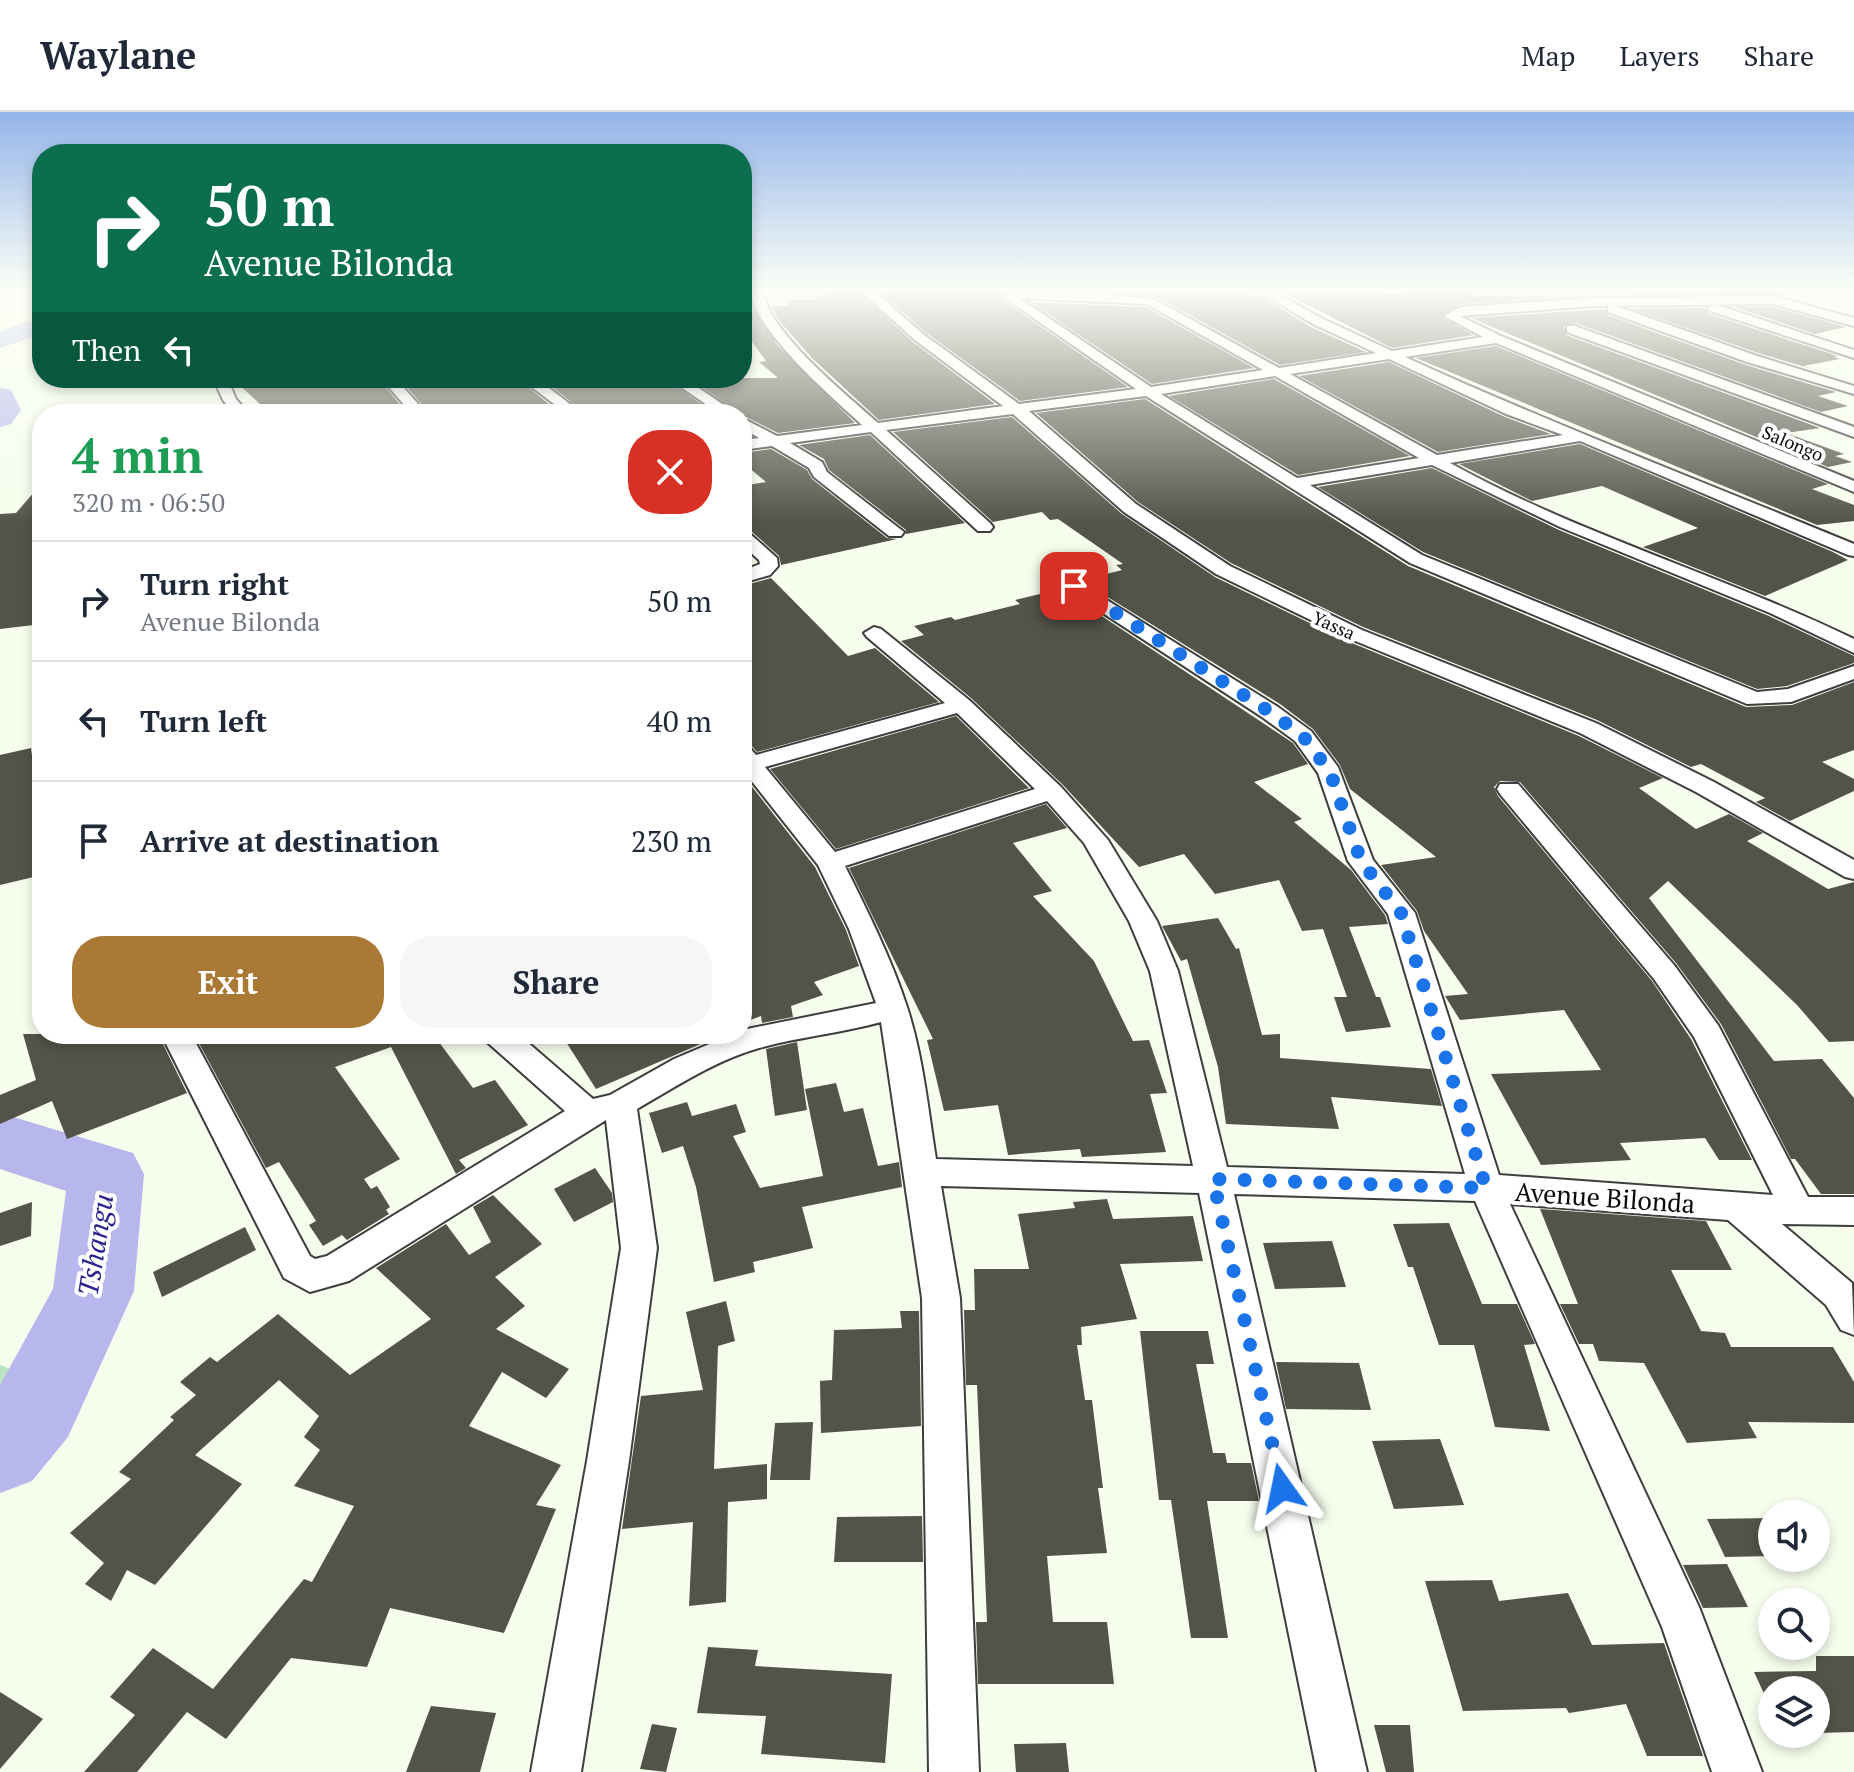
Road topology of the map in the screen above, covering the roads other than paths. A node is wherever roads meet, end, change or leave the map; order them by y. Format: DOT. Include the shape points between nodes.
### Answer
graph roads {
  1 [pos="810,368"];
  2 [pos="962,368"];
  3 [pos="1117,368"];
  4 [pos="1267,368"];
  5 [pos="1306,368"];
  6 [pos="1419,368"];
  7 [pos="1568,368"];
  8 [pos="1679,368"];
  9 [pos="1783,368"];
  10 [pos="1275,373"];
  11 [pos="397,388"];
  12 [pos="541,388"];
  13 [pos="690,388"];
  14 [pos="1854,390"];
  15 [pos="1151,391"];
  16 [pos="411,404"];
  17 [pos="562,404"];
  18 [pos="715,404"];
  19 [pos="1014,407"];
  20 [pos="875,427"];
  21 [pos="752,428"];
  22 [pos="1854,432"];
  23 [pos="1583,437"];
  24 [pos="772,441"];
  25 [pos="752,444"];
  26 [pos="1437,461"];
  27 [pos="1295,483"];
  28 [pos="1854,487"];
  29 [pos="984,527"];
  30 [pos="895,532"];
  31 [pos="752,544"];
  32 [pos="1854,551"];
  33 [pos="752,574"];
  34 [pos="1070,583"];
  35 [pos="874,633"];
  36 [pos="1854,647"];
  37 [pos="1854,672"];
  38 [pos="961,705"];
  39 [pos="752,757"];
  40 [pos="752,766"];
  41 [pos="1509,789"];
  42 [pos="1052,792"];
  43 [pos="830,862"];
  44 [pos="1854,871"];
  45 [pos="893,1009"];
  46 [pos="752,1032"];
  47 [pos="181,1044"];
  48 [pos="512,1044"];
  49 [pos="726,1044"];
  50 [pos="604,1109"];
  51 [pos="924,1172"];
  52 [pos="1213,1179"];
  53 [pos="1486,1188"];
  54 [pos="1737,1207"];
  55 [pos="1798,1211"];
  56 [pos="1854,1211"];
  57 [pos="1854,1318"];
  58 [pos="556,1772"];
  59 [pos="954,1772"];
  60 [pos="1342,1772"];
  61 [pos="1737,1772"];
  1 -- 20 [label="street"];
  2 -- 19 [label="street, Yassa"];
  3 -- 15 [label="street"];
  4 -- 10 [label="street"];
  5 -- 10 [label="street"];
  6 -- 23 [label="street"];
  7 -- 28 [label="street, Salongo"];
  8 -- 22 [label="street"];
  9 -- 14 [label="street"];
  10 -- 15 [label="street"];
  10 -- 26 [label="street"];
  11 -- 16 [label="street"];
  12 -- 17 [label="street"];
  13 -- 18 [label="street"];
  15 -- 19 [label="street"];
  15 -- 27 [label="street"];
  19 -- 20 [label="street"];
  19 -- 44 [label="street, Yassa" via="1130,508 1223,570 1343,629 1588,728"];
  20 -- 24 [label="street"];
  20 -- 29 [label="street"];
  21 -- 24 [label="street"];
  23 -- 26 [label="street"];
  23 -- 32 [label="street"];
  24 -- 25 [label="street"];
  24 -- 30 [label="street" via="816,465 820,474"];
  26 -- 27 [label="street"];
  26 -- 36 [label="street" via="1507,497 1777,609"];
  27 -- 37 [label="street" via="1416,559 1755,699 1791,695"];
  31 -- 33 [label="street" via="768,558 769,566"];
  34 -- 53 [label="street" via="1270,712 1303,736 1330,772 1361,861 1401,913"];
  35 -- 38 [label="street"];
  38 -- 39 [label="street"];
  38 -- 42 [label="street"];
  40 -- 43 [label="street"];
  41 -- 55 [label="street" via="1664,972 1707,1033"];
  42 -- 43 [label="street"];
  42 -- 52 [label="street" via="1095,840 1143,921 1164,971"];
  43 -- 45 [label="street"];
  45 -- 46 [label="street" via="834,1024"];
  45 -- 51 [label="street"];
  47 -- 50 [label="street" via="297,1267 310,1276 336,1270"];
  48 -- 50 [label="street"];
  49 -- 50 [label="street"];
  50 -- 58 [label="street" via="639,1248"];
  51 -- 52 [label="street, Avenue Bilonda"];
  51 -- 59 [label="street" via="941,1298"];
  52 -- 53 [label="street, Avenue Bilonda"];
  52 -- 60 [label="street"];
  53 -- 54 [label="street, Avenue Bilonda"];
  53 -- 61 [label="street" via="1677,1609"];
  54 -- 55 [label="street, Avenue Bilonda"];
  54 -- 57 [label="street" via="1839,1294"];
  55 -- 56 [label="street, Avenue Bilonda"];
}
